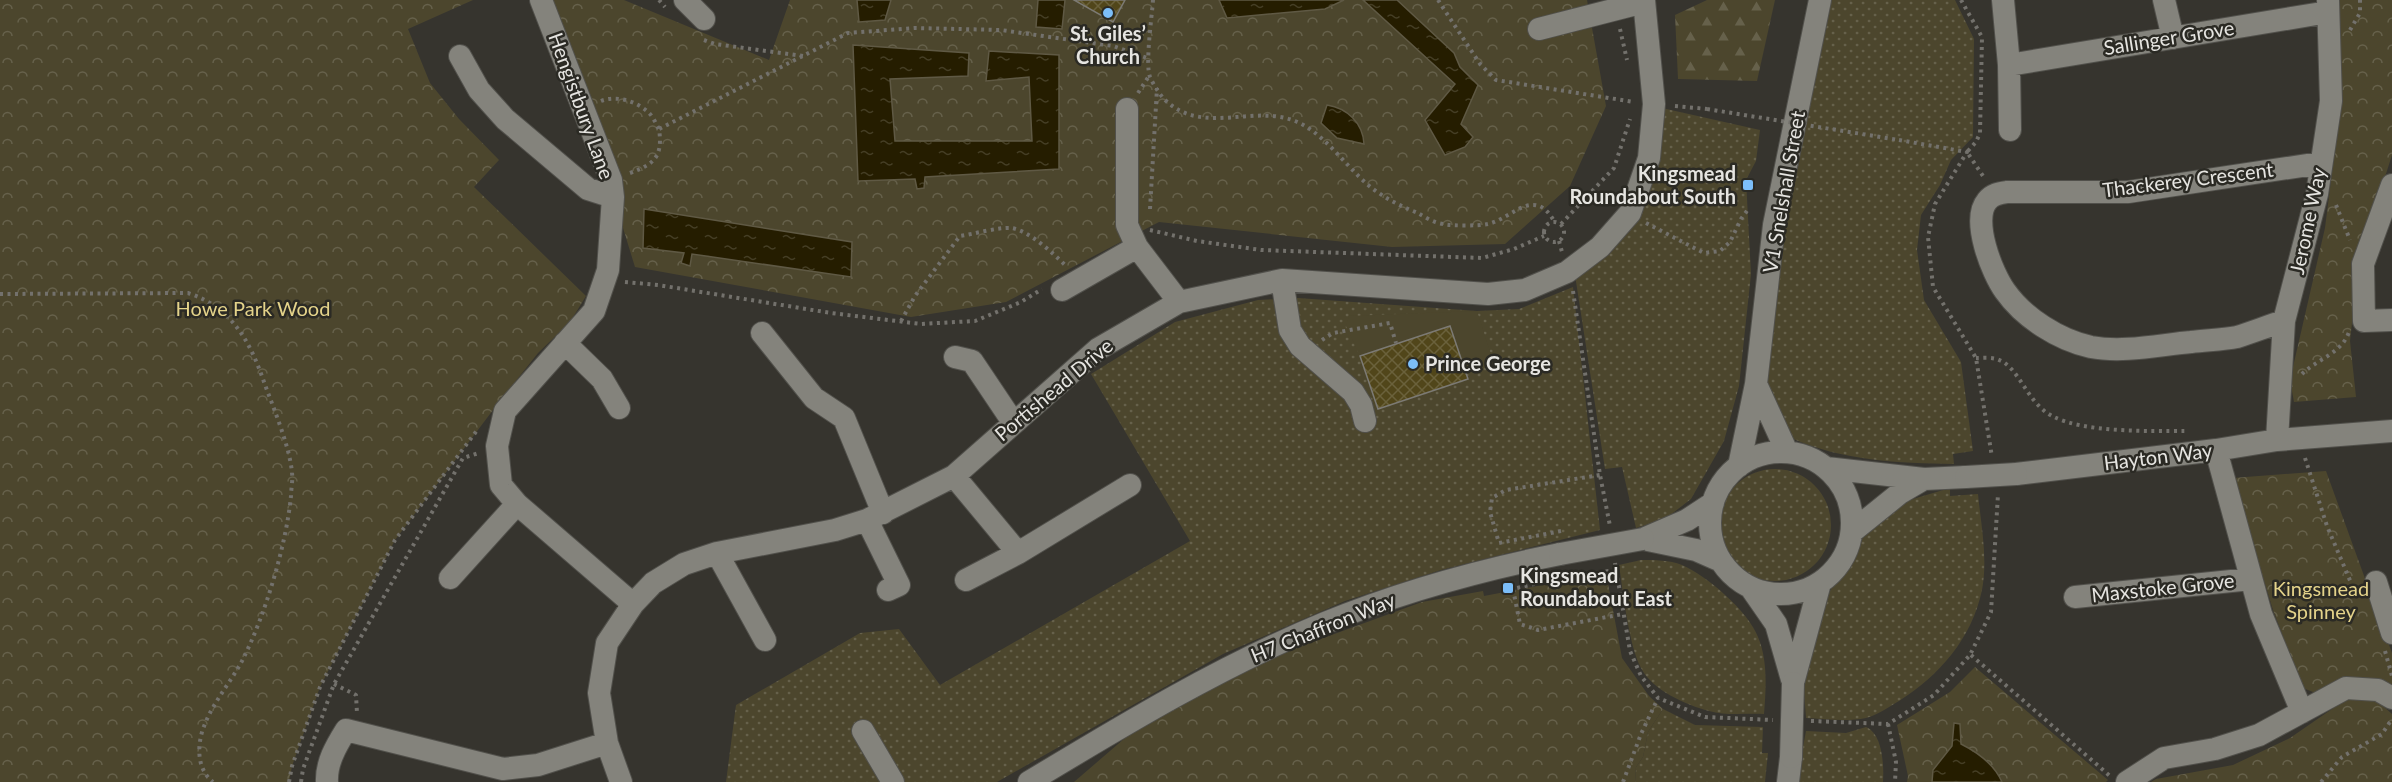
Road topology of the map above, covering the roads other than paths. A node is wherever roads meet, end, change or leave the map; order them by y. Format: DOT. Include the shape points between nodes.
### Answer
graph roads {
  1 [pos="541,0"];
  2 [pos="1820,0"];
  3 [pos="2003,0"];
  4 [pos="2164,0"];
  5 [pos="1644,1"];
  6 [pos="677,5"];
  7 [pos="2328,6"];
  8 [pos="699,28"];
  9 [pos="1539,29"];
  10 [pos="2173,38"];
  11 [pos="460,56"];
  12 [pos="2009,65"];
  13 [pos="1127,109"];
  14 [pos="2010,130"];
  15 [pos="2322,163"];
  16 [pos="612,189"];
  17 [pos="2390,196"];
  18 [pos="1135,243"];
  19 [pos="1282,280"];
  20 [pos="1062,282"];
  21 [pos="1179,302"];
  22 [pos="2284,321"];
  23 [pos="2392,321"];
  24 [pos="762,333"];
  25 [pos="565,343"];
  26 [pos="955,357"];
  27 [pos="1756,384"];
  28 [pos="617,410"];
  29 [pos="1365,421"];
  30 [pos="1013,422"];
  31 [pos="2392,431"];
  32 [pos="2277,440"];
  33 [pos="2216,450"];
  34 [pos="1787,452"];
  35 [pos="1738,466"];
  36 [pos="1826,468"];
  37 [pos="954,476"];
  38 [pos="1924,479"];
  39 [pos="1130,485"];
  40 [pos="1713,503"];
  41 [pos="517,504"];
  42 [pos="875,516"];
  43 [pos="1852,531"];
  44 [pos="1643,539"];
  45 [pos="717,553"];
  46 [pos="1018,553"];
  47 [pos="1721,561"];
  48 [pos="450,579"];
  49 [pos="2251,579"];
  50 [pos="966,580"];
  51 [pos="2376,582"];
  52 [pos="1820,583"];
  53 [pos="1751,588"];
  54 [pos="888,590"];
  55 [pos="2075,597"];
  56 [pos="633,604"];
  57 [pos="765,640"];
  58 [pos="2386,640"];
  59 [pos="1793,683"];
  60 [pos="2392,698"];
  61 [pos="2302,712"];
  62 [pos="863,731"];
  63 [pos="607,743"];
  64 [pos="327,782"];
  65 [pos="621,782"];
  66 [pos="893,782"];
  67 [pos="1029,782"];
  68 [pos="1788,782"];
  69 [pos="2127,782"];
  1 -- 16 [label="street, Hengistbury Lane"];
  2 -- 27 [label="street, V1 Snelshall Street" via="1774,225"];
  3 -- 12 [label="street"];
  4 -- 10 [label="street"];
  5 -- 9 [label="street"];
  5 -- 19 [label="street, Portishead Drive" via="1654,104 1649,158 1630,213 1600,248 1568,272 1525,290 1488,294"];
  6 -- 8 [label="street"];
  7 -- 10 [label="street, Sallinger Grove"];
  7 -- 15 [label="street, Jerome Way" via="2331,101"];
  10 -- 12 [label="street, Sallinger Grove"];
  11 -- 16 [label="street" via="479,90 505,119 588,189"];
  12 -- 14 [label="street"];
  13 -- 18 [label="street" via="1127,225"];
  15 -- 22 [label="street, Jerome Way"];
  15 -- 22 [label="street, Thackerey Crescent" via="2128,192 2007,192 1986,202 1982,213 1988,261 2005,291 2047,329 2090,347 2114,350 2235,337"];
  16 -- 25 [label="street, Hengistbury Lane" via="606,278 594,311"];
  17 -- 23 [label="street" via="2363,264 2357,325"];
  18 -- 20 [label="street"];
  18 -- 21 [label="street"];
  19 -- 21 [label="street, Portishead Drive"];
  19 -- 29 [label="street" via="1290,330 1300,346 1353,392"];
  21 -- 30 [label="street, Portishead Drive" via="1098,349"];
  22 -- 32 [label="street, Jerome Way"];
  24 -- 42 [label="street" via="814,398 844,418"];
  25 -- 28 [label="street" via="602,379"];
  25 -- 41 [label="street, Hengistbury Lane" via="505,411 497,446 501,485"];
  26 -- 30 [label="street" via="972,361"];
  27 -- 34 [label="street"];
  27 -- 35 [label="street, V1 Snelshall Street"];
  30 -- 37 [label="street, Portishead Drive"];
  31 -- 32 [label="street, Hayton Way"];
  32 -- 33 [label="street, Hayton Way"];
  33 -- 38 [label="street, Hayton Way, bridge" via="2016,474"];
  33 -- 49 [label="street, Maxstoke Grove"];
  34 -- 35 [label="street" via="1754,457"];
  34 -- 36 [label="street" via="1801,454"];
  35 -- 40 [label="street"];
  36 -- 38 [label="street, Hayton Way"];
  36 -- 43 [label="street" via="1842,485 1851,507"];
  37 -- 42 [label="street, Portishead Drive"];
  37 -- 46 [label="street"];
  38 -- 43 [label="street, Hayton Way"];
  39 -- 46 [label="street"];
  40 -- 44 [label="street, H7 Chaffron Way" via="1687,520"];
  40 -- 47 [label="street" via="1710,522"];
  41 -- 48 [label="street"];
  41 -- 56 [label="street, Hengistbury Lane"];
  42 -- 45 [label="street, Portishead Drive" via="835,530"];
  42 -- 54 [label="street" via="899,585"];
  43 -- 52 [label="street" via="1842,560"];
  44 -- 47 [label="street, H7 Chaffron Way" via="1696,550"];
  44 -- 67 [label="street, H7 Chaffron Way, bridge" via="1560,554 1425,588 1325,623 1220,672"];
  45 -- 56 [label="street, Portishead Drive" via="684,564 653,583"];
  45 -- 57 [label="street"];
  46 -- 50 [label="street"];
  47 -- 53 [label="street"];
  49 -- 55 [label="street, Maxstoke Grove"];
  49 -- 61 [label="street, Maxstoke Grove" via="2261,614"];
  51 -- 58 [label="street"];
  52 -- 53 [label="street" via="1798,592 1774,594"];
  52 -- 59 [label="street"];
  53 -- 59 [label="street" via="1776,624"];
  56 -- 63 [label="street, Portishead Drive" via="607,643 599,693"];
  59 -- 68 [label="street, bridge"];
  60 -- 61 [label="street" via="2378,690 2346,688"];
  61 -- 69 [label="street" via="2259,735 2215,749 2163,758"];
  62 -- 66 [label="street"];
  63 -- 64 [label="street" via="538,765 503,769 357,733 334,749"];
  63 -- 65 [label="street, Portishead Drive"];
}
